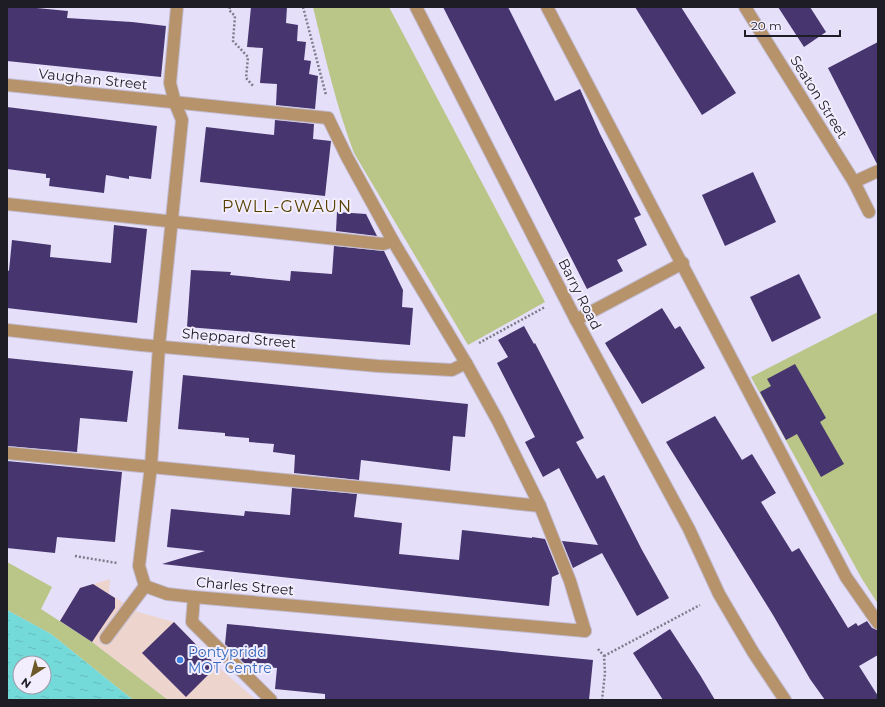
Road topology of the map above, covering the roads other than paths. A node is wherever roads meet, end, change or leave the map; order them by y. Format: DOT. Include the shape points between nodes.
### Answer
graph roads {
  1 [pos="177,7"];
  2 [pos="416,7"];
  3 [pos="547,7"];
  4 [pos="745,7"];
  5 [pos="7,85"];
  6 [pos="175,103"];
  7 [pos="878,171"];
  8 [pos="854,182"];
  9 [pos="7,204"];
  10 [pos="869,212"];
  11 [pos="172,222"];
  12 [pos="393,241"];
  13 [pos="683,263"];
  14 [pos="576,320"];
  15 [pos="7,330"];
  16 [pos="159,346"];
  17 [pos="466,363"];
  18 [pos="7,453"];
  19 [pos="151,466"];
  20 [pos="540,506"];
  21 [pos="144,586"];
  22 [pos="194,597"];
  23 [pos="878,623"];
  24 [pos="106,638"];
  25 [pos="271,700"];
  26 [pos="785,700"];
  1 -- 6 [label="street" via="170,84"];
  2 -- 14 [label="street, Barry Road"];
  3 -- 13 [label="street"];
  4 -- 8 [label="street, Seaton Street"];
  5 -- 6 [label="street, Vaughan Street"];
  6 -- 11 [label="street" via="182,120"];
  6 -- 12 [label="street, Vaughan Street" via="328,118"];
  7 -- 8 [label="street"];
  8 -- 10 [label="street, Seaton Street"];
  9 -- 11 [label="street"];
  11 -- 12 [label="street" via="383,244"];
  11 -- 16 [label="street"];
  12 -- 17 [label="street"];
  13 -- 14 [label="street"];
  13 -- 23 [label="street" via="846,577"];
  14 -- 26 [label="street, Barry Road" via="689,529 719,594"];
  15 -- 16 [label="street, Sheppard Street"];
  16 -- 17 [label="street, Sheppard Street" via="378,366 452,370"];
  16 -- 19 [label="street"];
  17 -- 20 [label="street"];
  18 -- 19 [label="street"];
  19 -- 20 [label="street"];
  19 -- 21 [label="street" via="139,566"];
  20 -- 22 [label="street, Charles Street" via="570,581 585,631"];
  21 -- 22 [label="street, Charles Street" via="168,594"];
  21 -- 24 [label="street"];
  22 -- 25 [label="street" via="192,622"];
}
